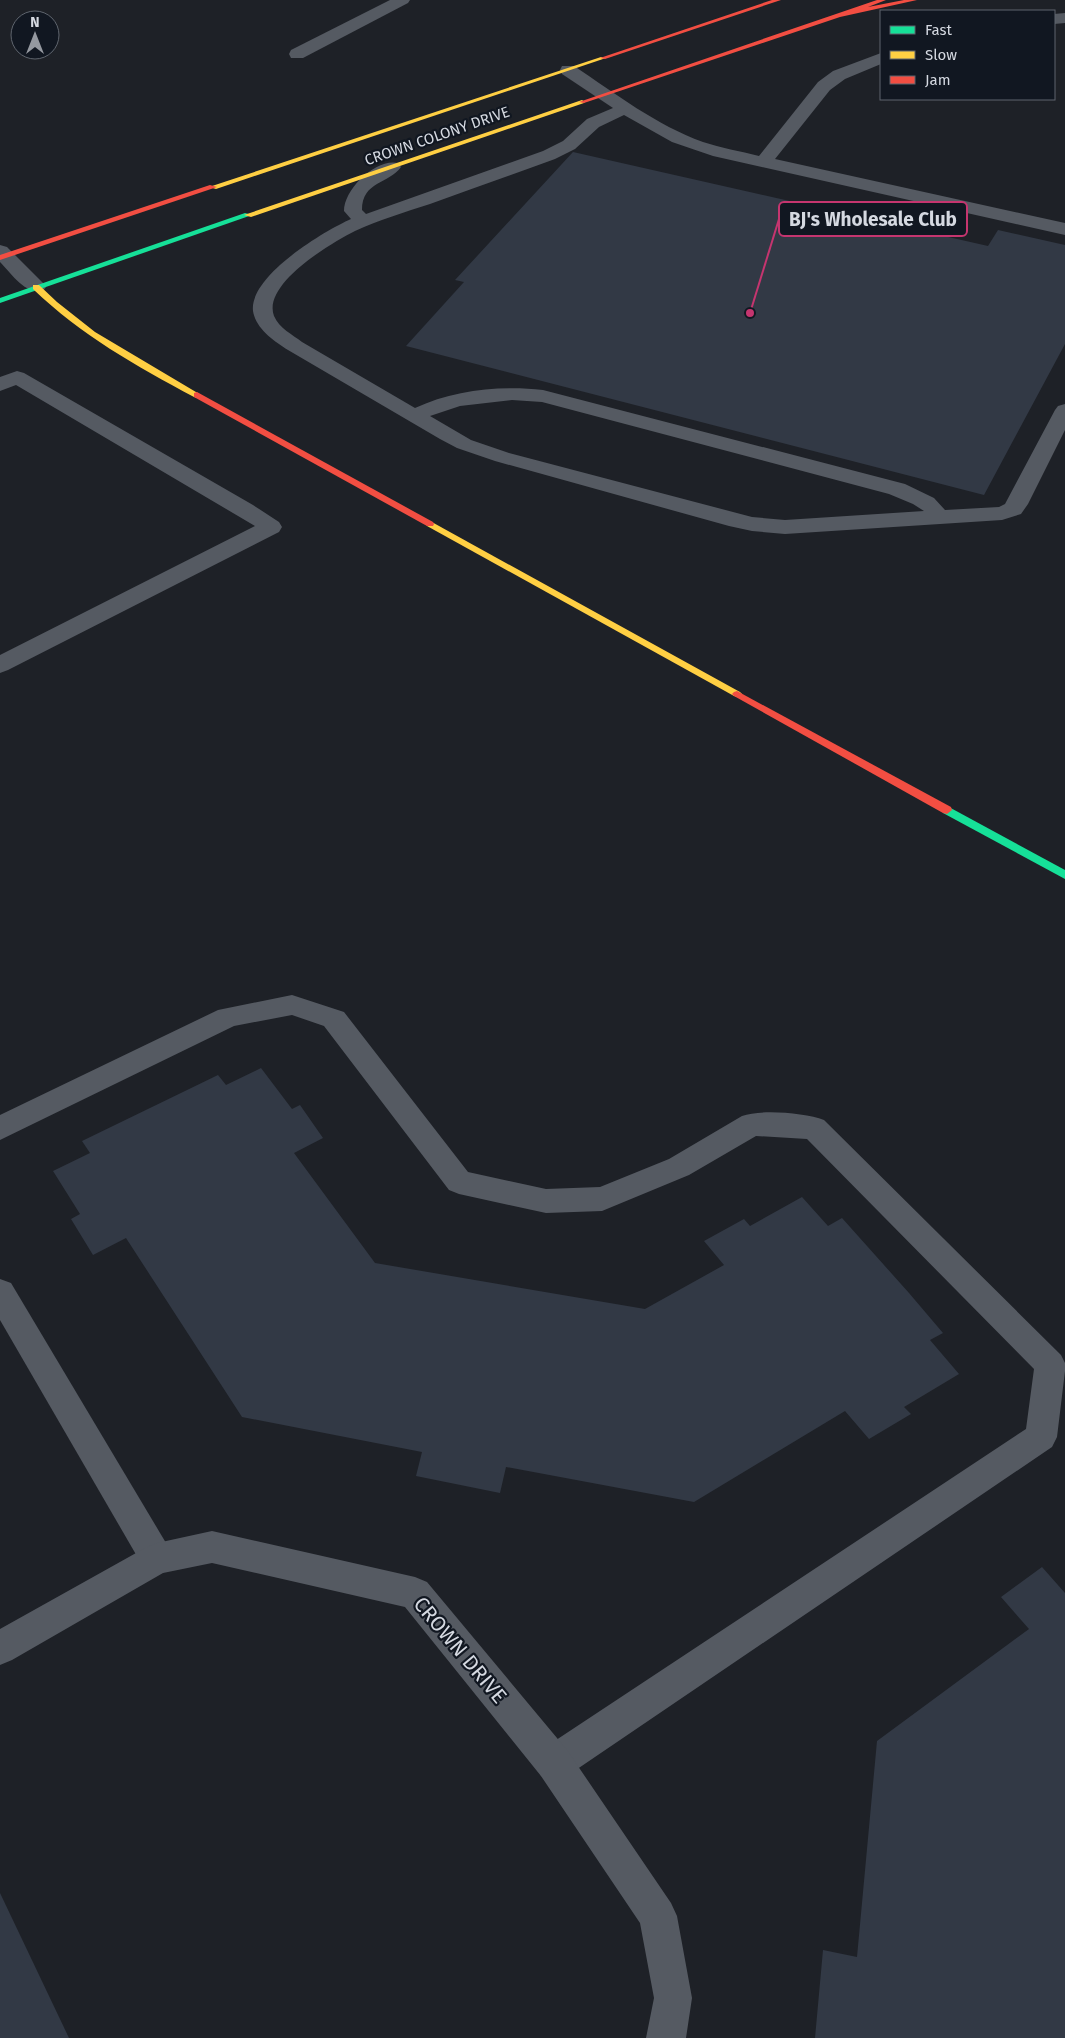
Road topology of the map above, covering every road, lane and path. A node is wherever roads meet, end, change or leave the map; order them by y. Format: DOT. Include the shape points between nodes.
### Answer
graph roads {
  1 [pos="402,0"];
  2 [pos="778,0"];
  3 [pos="884,0"];
  4 [pos="914,0"];
  5 [pos="834,16"];
  6 [pos="296,54"];
  7 [pos="880,58"];
  8 [pos="568,70"];
  9 [pos="605,94"];
  10 [pos="626,108"];
  11 [pos="763,162"];
  12 [pos="392,167"];
  13 [pos="364,221"];
  14 [pos="1065,229"];
  15 [pos="2,255"];
  16 [pos="36,287"];
  17 [pos="0,301"];
  18 [pos="0,385"];
  19 [pos="1065,410"];
  20 [pos="413,416"];
  21 [pos="939,517"];
  22 [pos="0,666"];
  23 [pos="1065,875"];
  24 [pos="0,1128"];
  25 [pos="0,1292"];
  26 [pos="157,1559"];
  27 [pos="0,1648"];
  28 [pos="554,1764"];
  29 [pos="666,2038"];
  1 -- 6 [label="street"];
  2 -- 8 [label="main road, CROWN COLONY DRIVE"];
  3 -- 5 [label="main road, CROWN COLONY DRIVE"];
  4 -- 5 [label="main road"];
  5 -- 9 [label="main road, CROWN COLONY DRIVE"];
  7 -- 11 [label="street" via="840,75 824,86"];
  8 -- 9 [label="street"];
  8 -- 15 [label="main road, CROWN COLONY DRIVE"];
  9 -- 10 [label="street"];
  9 -- 12 [label="main road, CROWN COLONY DRIVE"];
  10 -- 11 [label="street" via="682,141"];
  10 -- 13 [label="street" via="593,123 568,145 549,155"];
  11 -- 14 [label="street"];
  12 -- 13 [label="street" via="366,183 353,199 353,211"];
  12 -- 16 [label="main road, CROWN COLONY DRIVE"];
  13 -- 20 [label="street" via="322,243 280,277 265,296 264,313 267,322 284,339"];
  15 -- 16 [label="street"];
  16 -- 17 [label="main road, CROWN COLONY DRIVE"];
  16 -- 23 [label="main road" via="81,328 117,351"];
  18 -- 22 [label="street" via="17,377 271,527"];
  19 -- 21 [label="street" via="1013,509"];
  20 -- 21 [label="street" via="464,444 502,457 752,524 785,527"];
  20 -- 21 [label="street" via="443,405 488,396 533,394 892,487 925,502"];
  24 -- 28 [label="street" via="228,1017 292,1005 334,1019 459,1182 546,1201 602,1199 679,1167 752,1124 814,1128 1050,1365 1042,1437"];
  25 -- 26 [label="street"];
  26 -- 27 [label="street, CROWN DRIVE"];
  26 -- 28 [label="street, CROWN DRIVE" via="212,1547 415,1593"];
  28 -- 29 [label="street, CROWN DRIVE" via="658,1916 673,1998"];
}
